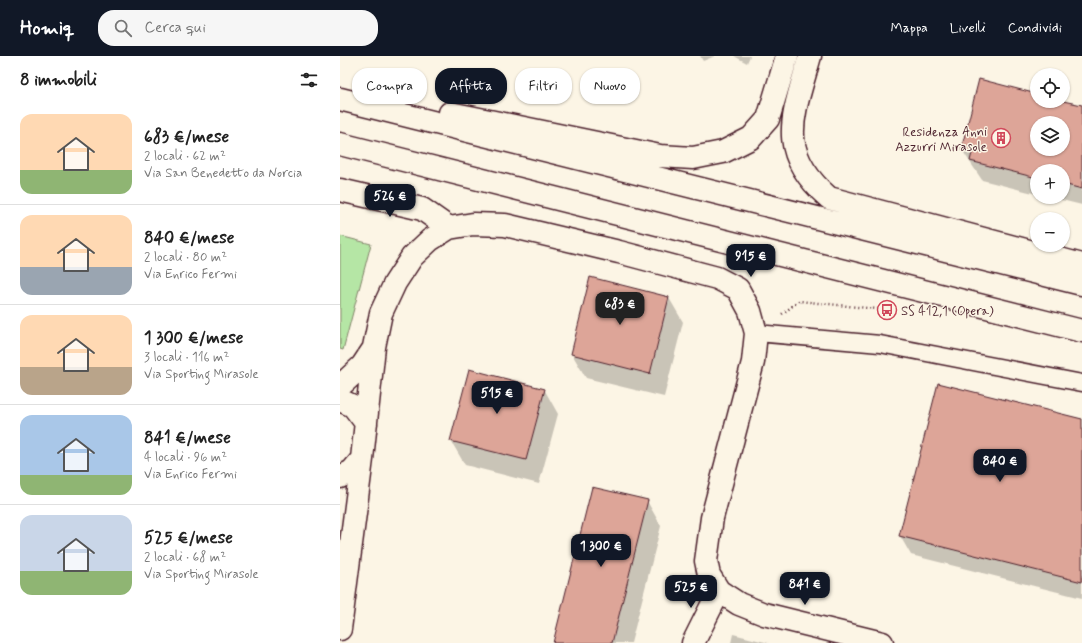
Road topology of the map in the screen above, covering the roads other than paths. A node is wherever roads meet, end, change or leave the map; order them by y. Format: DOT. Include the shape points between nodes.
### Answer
graph roads {
  1 [pos="787,56"];
  2 [pos="810,56"];
  3 [pos="340,96"];
  4 [pos="340,99"];
  5 [pos="340,144"];
  6 [pos="340,190"];
  7 [pos="449,228"];
  8 [pos="1082,265"];
  9 [pos="1082,284"];
  10 [pos="1082,331"];
  11 [pos="756,333"];
  12 [pos="374,347"];
  13 [pos="1082,383"];
  14 [pos="340,386"];
  15 [pos="340,400"];
  16 [pos="366,423"];
  17 [pos="362,460"];
  18 [pos="340,477"];
  19 [pos="340,518"];
  20 [pos="348,566"];
  21 [pos="719,591"];
  22 [pos="340,629"];
  23 [pos="693,643"];
  24 [pos="882,643"];
  1 -- 3 [label="main road" via="768,120 751,138 723,152 693,158 660,156 419,106"];
  2 -- 8 [label="main road" via="795,109 792,136 798,162 812,183 829,198"];
  4 -- 9 [label="main road"];
  5 -- 10 [label="main road"];
  6 -- 7 [label="main road" via="422,209"];
  7 -- 11 [label="main road" via="473,224 505,225 717,278 738,288 750,311"];
  7 -- 12 [label="main road" via="430,240 412,257 395,283 381,313"];
  11 -- 13 [label="lane" via="880,344"];
  11 -- 21 [label="main road" via="752,362 708,541 706,561 709,575"];
  12 -- 14 [label="main road" via="362,366"];
  12 -- 16 [label="main road"];
  15 -- 16 [label="main road" via="353,406"];
  16 -- 17 [label="main road"];
  17 -- 18 [label="main road" via="352,471"];
  17 -- 20 [label="main road"];
  19 -- 20 [label="main road"];
  20 -- 22 [label="main road"];
  21 -- 23 [label="main road"];
  21 -- 24 [label="main road" via="739,604 764,614"];
}
